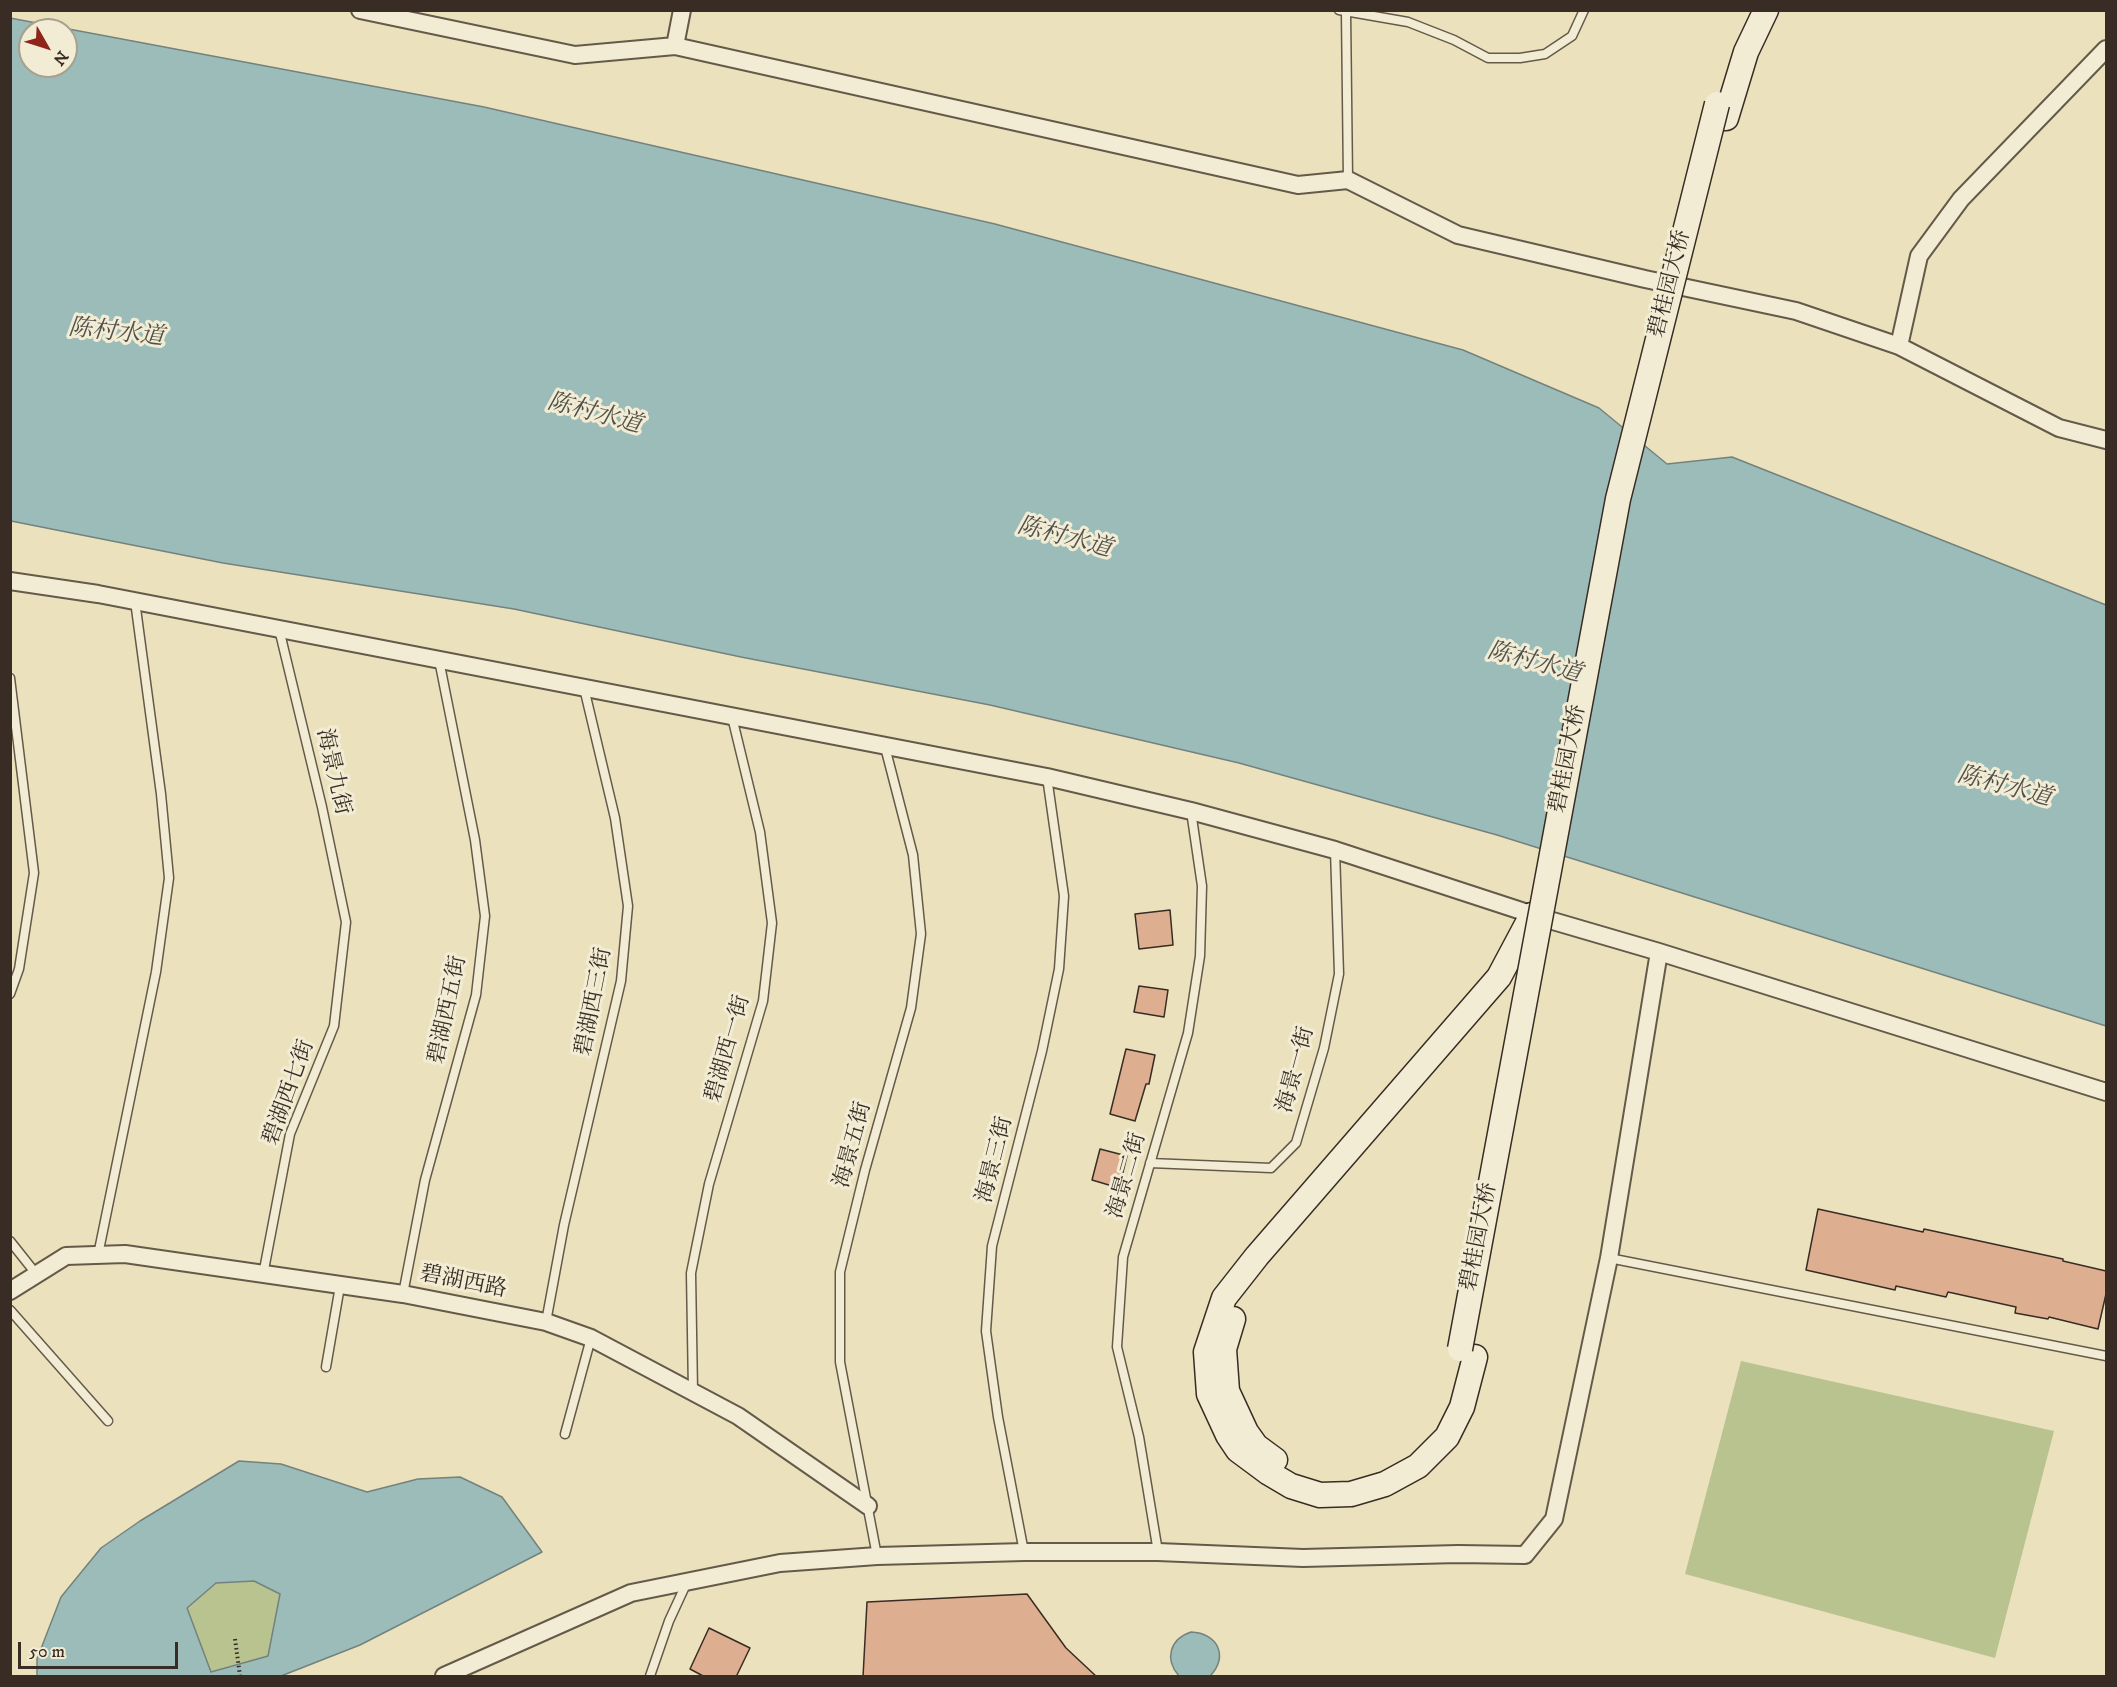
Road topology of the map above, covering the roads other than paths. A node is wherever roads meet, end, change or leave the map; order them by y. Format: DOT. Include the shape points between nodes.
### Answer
graph roads {
  1 [pos="360,10"];
  2 [pos="682,10"];
  3 [pos="1584,10"];
  4 [pos="1751,10"];
  5 [pos="1766,10"];
  6 [pos="1343,11"];
  7 [pos="675,46"];
  8 [pos="2106,49"];
  9 [pos="1721,111"];
  10 [pos="1348,180"];
  11 [pos="1899,346"];
  12 [pos="2106,440"];
  13 [pos="10,581"];
  14 [pos="135,601"];
  15 [pos="279,629"];
  16 [pos="439,660"];
  17 [pos="10,678"];
  18 [pos="584,688"];
  19 [pos="732,717"];
  20 [pos="885,747"];
  21 [pos="1047,777"];
  22 [pos="1191,811"];
  23 [pos="1335,850"];
  24 [pos="1539,917"];
  25 [pos="346,922"];
  26 [pos="1659,952"];
  27 [pos="10,994"];
  28 [pos="2106,1092"];
  29 [pos="1150,1163"];
  30 [pos="10,1241"];
  31 [pos="98,1255"];
  32 [pos="1609,1258"];
  33 [pos="37,1275"];
  34 [pos="263,1275"];
  35 [pos="340,1286"];
  36 [pos="10,1292"];
  37 [pos="403,1294"];
  38 [pos="10,1310"];
  39 [pos="546,1322"];
  40 [pos="591,1338"];
  41 [pos="2106,1356"];
  42 [pos="326,1367"];
  43 [pos="693,1392"];
  44 [pos="108,1421"];
  45 [pos="565,1434"];
  46 [pos="868,1506"];
  47 [pos="1024,1552"];
  48 [pos="1158,1552"];
  49 [pos="877,1556"];
  50 [pos="687,1581"];
  51 [pos="444,1677"];
  52 [pos="650,1677"];
  1 -- 7 [label="street" via="575,55"];
  2 -- 7 [label="street"];
  3 -- 6 [label="lane" via="1572,36 1545,54 1520,58 1488,58 1408,22"];
  4 -- 9 [label="main road" via="1737,40"];
  5 -- 9 [label="main road"];
  6 -- 10 [label="lane"];
  7 -- 10 [label="street" via="1298,184"];
  8 -- 11 [label="street" via="1961,199 1919,256"];
  9 -- 24 [label="main road, 碧桂园大桥, bridge" via="1618,499 1467,1353 1439,1421 1418,1446 1386,1468 1352,1478 1321,1479 1287,1469 1256,1446 1227,1391 1224,1349 1237,1302 1275,1252 1517,974"];
  10 -- 11 [label="street" via="1458,235 1796,311"];
  11 -- 12 [label="street" via="2059,428"];
  13 -- 14 [label="street"];
  14 -- 15 [label="street"];
  14 -- 31 [label="lane" via="169,878 156,972"];
  15 -- 16 [label="street"];
  15 -- 25 [label="lane, 海景九街"];
  16 -- 18 [label="street"];
  16 -- 37 [label="lane, 碧湖西五街" via="475,840 485,916 476,995 425,1180"];
  17 -- 27 [label="lane" via="34,873 19,969"];
  18 -- 19 [label="street"];
  18 -- 39 [label="lane, 碧湖西三街" via="615,818 628,906 621,981 564,1225"];
  19 -- 20 [label="street"];
  19 -- 43 [label="lane, 碧湖西一街" via="760,831 772,923 763,1001 709,1184 691,1273"];
  20 -- 21 [label="street"];
  20 -- 46 [label="lane, 海景五街" via="913,855 921,934 911,1008 840,1272 840,1362"];
  21 -- 22 [label="street"];
  21 -- 47 [label="lane, 海景三街" via="1064,896 1059,969 992,1246 986,1331"];
  22 -- 23 [label="street"];
  22 -- 29 [label="lane, 海景二街" via="1202,886 1200,956 1188,1033"];
  23 -- 24 [label="street"];
  23 -- 29 [label="lane, 海景一街" via="1339,974 1324,1048 1296,1143 1271,1168"];
  24 -- 26 [label="street"];
  25 -- 34 [label="lane, 碧湖西七街" via="334,1026 290,1134"];
  26 -- 28 [label="street"];
  26 -- 32 [label="street"];
  29 -- 48 [label="lane, 海景二街" via="1123,1257 1117,1347 1139,1437"];
  30 -- 33 [label="lane"];
  31 -- 33 [label="street, 碧湖西路" via="66,1256"];
  31 -- 34 [label="street, 碧湖西路" via="125,1254"];
  32 -- 41 [label="lane"];
  32 -- 48 [label="street" via="1554,1520 1525,1555 1303,1558"];
  33 -- 36 [label="street, 碧湖西路"];
  34 -- 35 [label="street, 碧湖西路"];
  35 -- 37 [label="street, 碧湖西路"];
  35 -- 42 [label="lane"];
  37 -- 39 [label="street, 碧湖西路"];
  38 -- 44 [label="lane"];
  39 -- 40 [label="street, 碧湖西路"];
  40 -- 43 [label="street, 碧湖西路"];
  40 -- 45 [label="lane"];
  43 -- 46 [label="street, 碧湖西路" via="738,1416"];
  46 -- 49 [label="lane, 海景五街"];
  47 -- 48 [label="street"];
  47 -- 49 [label="street"];
  49 -- 50 [label="street" via="780,1563"];
  50 -- 51 [label="street" via="631,1593"];
  50 -- 52 [label="lane"];
}
